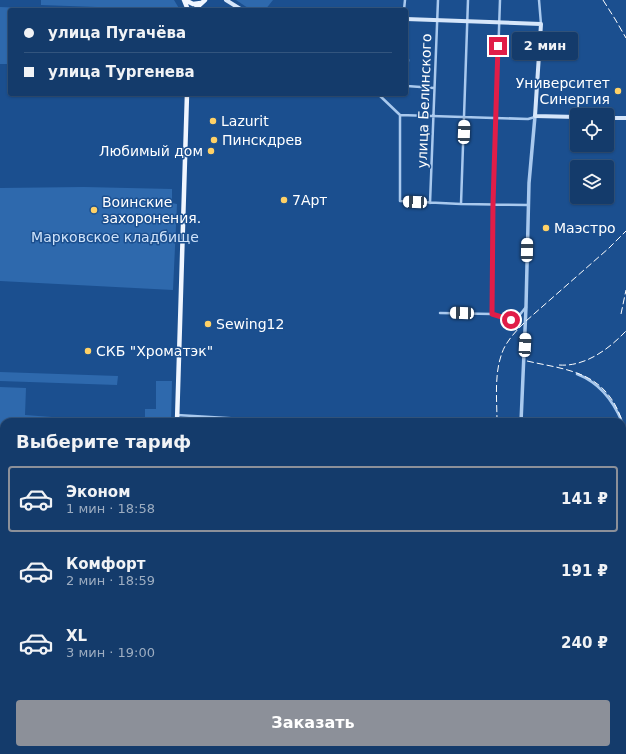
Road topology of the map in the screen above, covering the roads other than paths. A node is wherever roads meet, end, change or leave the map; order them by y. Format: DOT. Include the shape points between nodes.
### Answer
graph roads {
  1 [pos="185,0"];
  2 [pos="226,0"];
  3 [pos="230,0"];
  4 [pos="438,0"];
  5 [pos="468,0"];
  6 [pos="500,0"];
  7 [pos="539,0"];
  8 [pos="202,1"];
  9 [pos="239,8"];
  10 [pos="243,8"];
  11 [pos="408,19"];
  12 [pos="437,20"];
  13 [pos="467,21"];
  14 [pos="499,22"];
  15 [pos="541,24"];
  16 [pos="408,86"];
  17 [pos="434,88"];
  18 [pos="187,96"];
  19 [pos="380,96"];
  20 [pos="400,116"];
  21 [pos="535,116"];
  22 [pos="434,117"];
  23 [pos="464,117"];
  24 [pos="570,117"];
  25 [pos="496,118"];
  26 [pos="614,118"];
  27 [pos="626,118"];
  28 [pos="430,202"];
  29 [pos="461,204"];
  30 [pos="493,204"];
  31 [pos="528,205"];
  32 [pos="526,307"];
  33 [pos="440,313"];
  34 [pos="492,314"];
  35 [pos="577,374"];
  36 [pos="177,415"];
  37 [pos="226,418"];
  38 [pos="521,418"];
  39 [pos="620,418"];
  1 -- 8 [label="main road" via="193,4"];
  2 -- 9 [label="main road"];
  3 -- 10 [label="main road"];
  4 -- 12 [label="street, улица Белинского"];
  5 -- 13 [label="street"];
  6 -- 14 [label="street"];
  7 -- 15 [label="street"];
  11 -- 12 [label="main road"];
  12 -- 13 [label="main road"];
  12 -- 17 [label="street, улица Белинского"];
  13 -- 14 [label="main road"];
  13 -- 23 [label="street"];
  14 -- 15 [label="main road"];
  14 -- 25 [label="street"];
  15 -- 21 [label="main road"];
  16 -- 17 [label="street"];
  17 -- 22 [label="street, улица Белинского"];
  18 -- 36 [label="main road"];
  19 -- 20 [label="street"];
  20 -- 22 [label="street"];
  20 -- 28 [label="street" via="400,201"];
  21 -- 24 [label="main road"];
  21 -- 25 [label="street" via="528,119"];
  21 -- 31 [label="street"];
  22 -- 23 [label="street"];
  22 -- 28 [label="street, улица Белинского"];
  23 -- 25 [label="street"];
  23 -- 29 [label="street"];
  25 -- 30 [label="street"];
  26 -- 27 [label="main road"];
  28 -- 29 [label="street"];
  29 -- 30 [label="street"];
  30 -- 31 [label="street"];
  30 -- 34 [label="street"];
  31 -- 32 [label="street"];
  32 -- 34 [label="street" via="518,318 513,320"];
  32 -- 38 [label="street"];
  33 -- 34 [label="street"];
  35 -- 39 [label="street" via="602,390 615,406"];
  36 -- 37 [label="street"];
}
